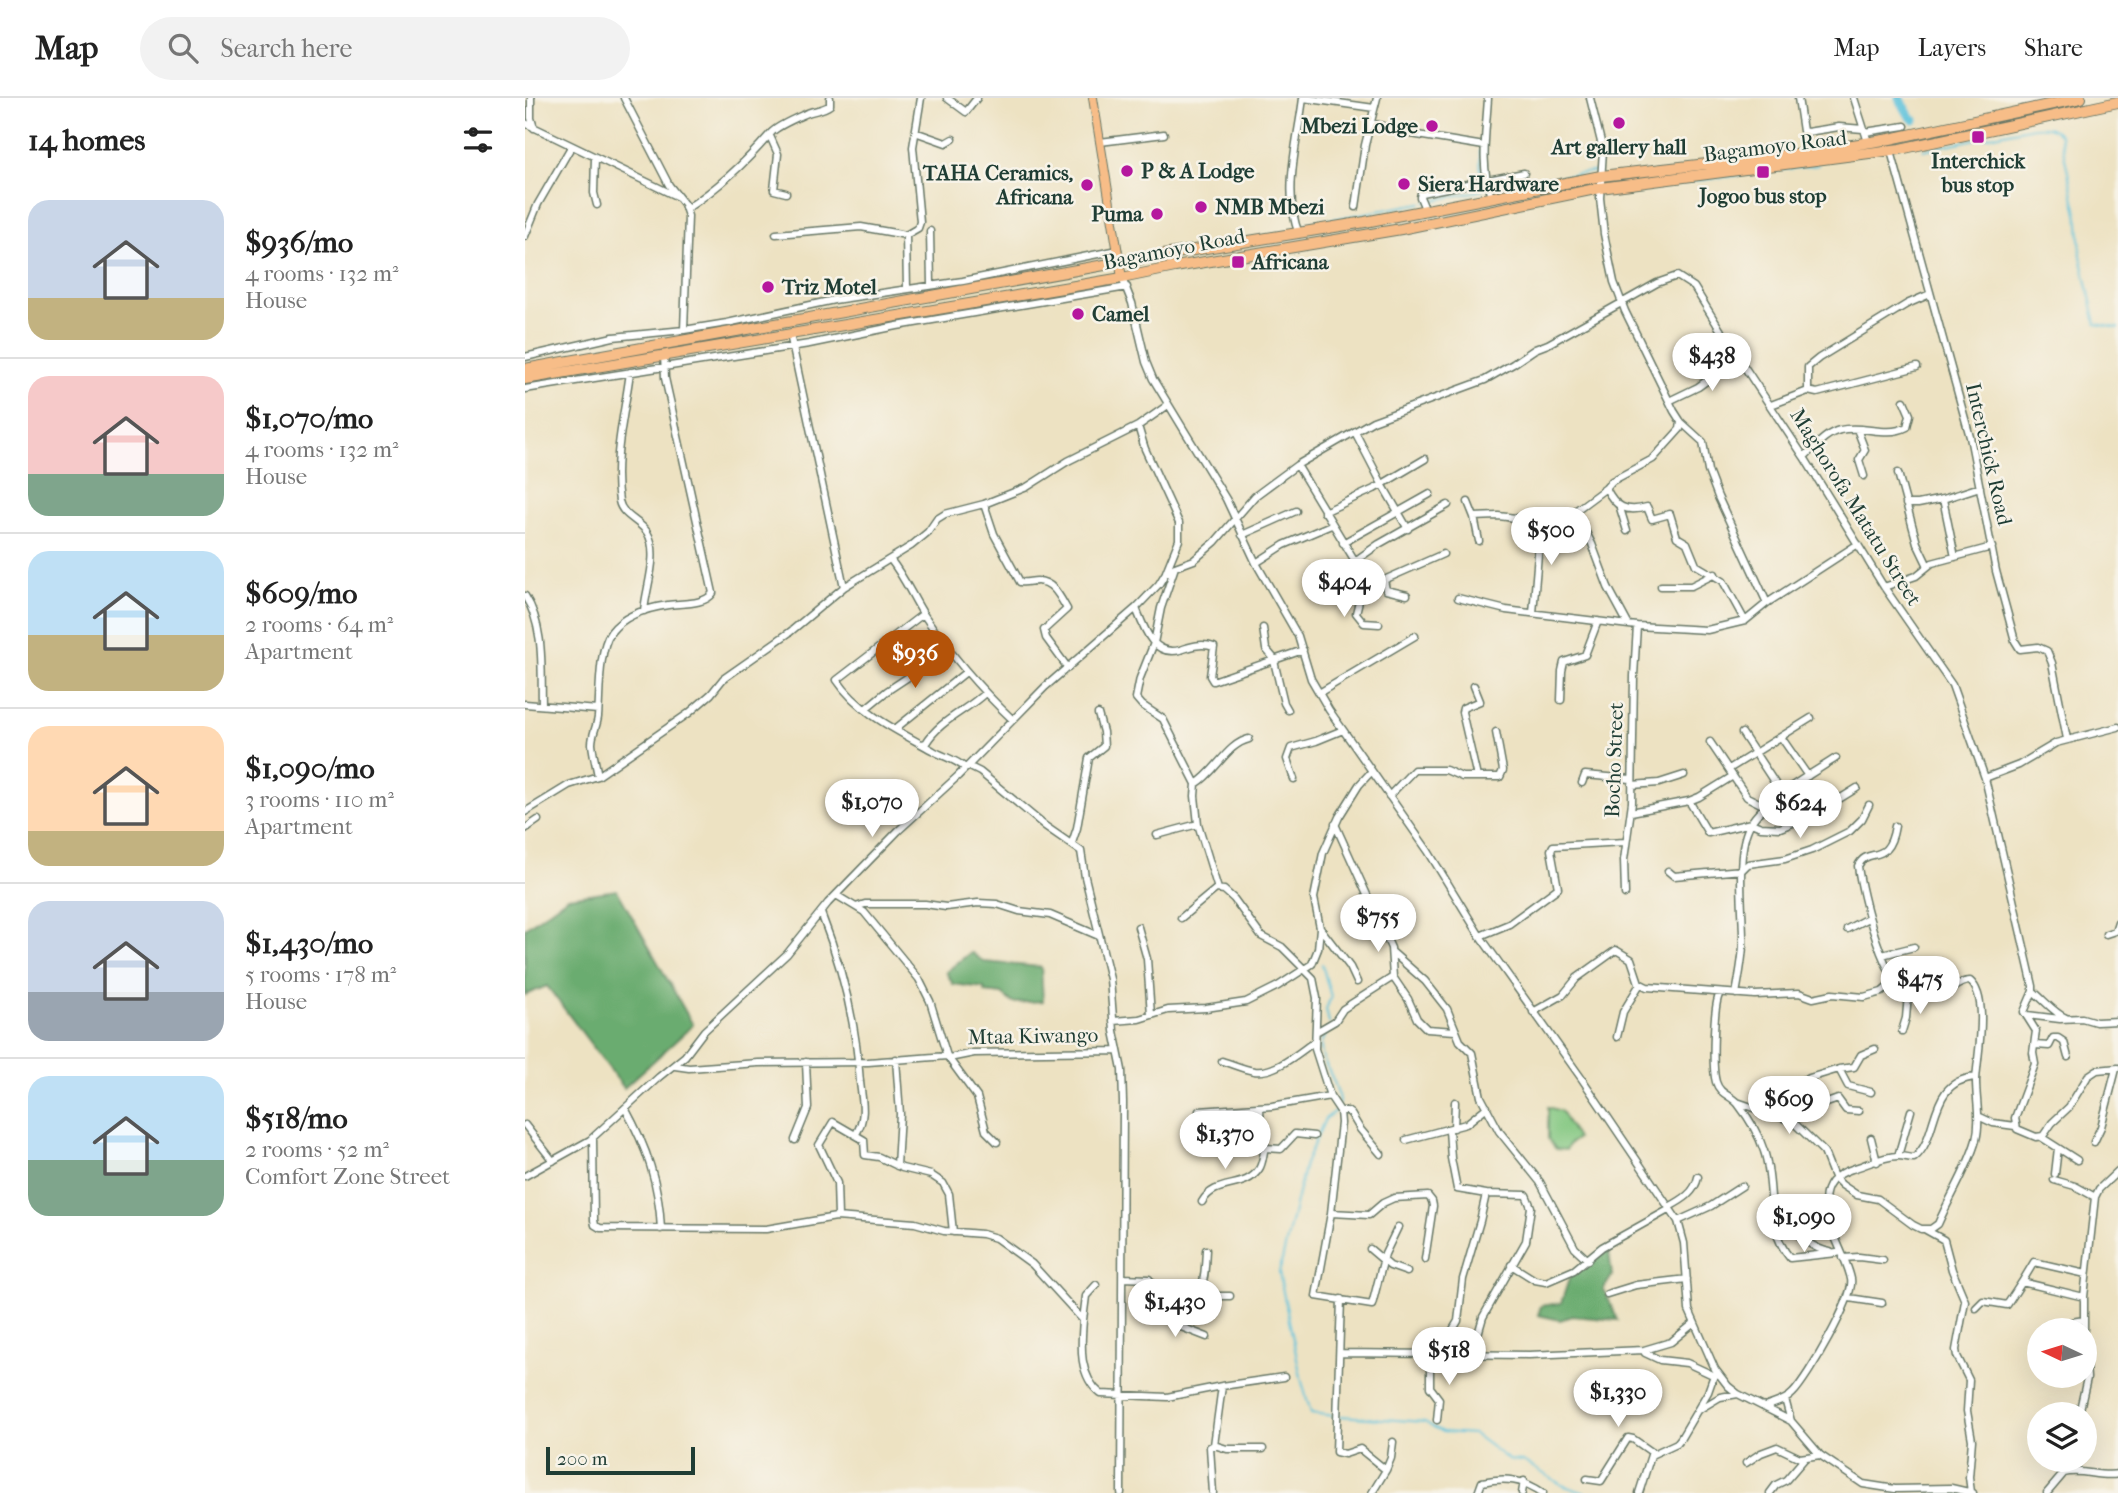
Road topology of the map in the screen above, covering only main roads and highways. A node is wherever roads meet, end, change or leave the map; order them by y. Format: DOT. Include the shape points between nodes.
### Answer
graph roads {
  1 [pos="1093,98"];
  2 [pos="2081,98"];
  3 [pos="2118,102"];
  4 [pos="1121,262"];
  5 [pos="1125,282"];
  6 [pos="525,369"];
  7 [pos="525,379"];
  1 -- 4 [label="main road"];
  2 -- 4 [label="highway, Bagamoyo Road" via="1914,134 1865,134 1803,153 1601,176 1300,234"];
  3 -- 5 [label="highway, Bagamoyo Road" via="1891,150 1600,188 1401,229 1188,264"];
  4 -- 5 [label="main road"];
  4 -- 6 [label="highway, Bagamoyo Road"];
  5 -- 7 [label="highway, Bagamoyo Road"];
}
